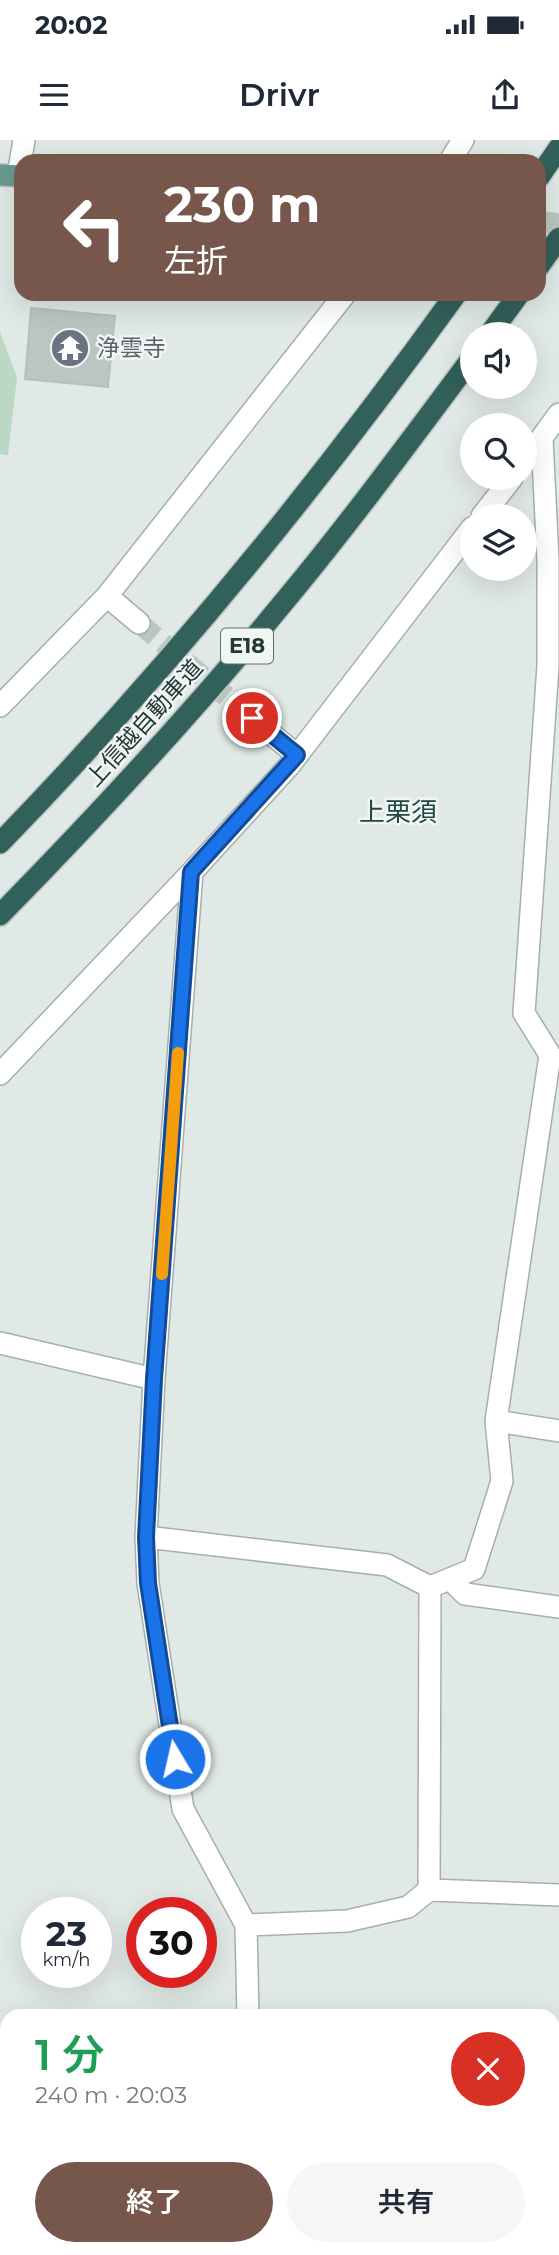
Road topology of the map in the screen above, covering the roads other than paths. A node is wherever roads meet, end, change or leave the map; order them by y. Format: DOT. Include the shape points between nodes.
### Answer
graph roads {
  1 [pos="559,148"];
  2 [pos="546,167"];
  3 [pos="559,238"];
  4 [pos="546,256"];
  5 [pos="339,301"];
  6 [pos="451,301"];
  7 [pos="514,301"];
  8 [pos="499,322"];
  9 [pos="460,374"];
  10 [pos="559,414"];
  11 [pos="542,439"];
  12 [pos="537,445"];
  13 [pos="503,490"];
  14 [pos="491,504"];
  15 [pos="460,544"];
  16 [pos="107,596"];
  17 [pos="139,623"];
  18 [pos="0,706"];
  19 [pos="252,718"];
  20 [pos="297,755"];
  21 [pos="0,843"];
  22 [pos="191,872"];
  23 [pos="0,915"];
  24 [pos="0,1074"];
  25 [pos="0,1343"];
  26 [pos="154,1379"];
  27 [pos="496,1421"];
  28 [pos="559,1431"];
  29 [pos="146,1537"];
  30 [pos="440,1583"];
  31 [pos="559,1607"];
  32 [pos="429,1890"];
  33 [pos="559,1895"];
  34 [pos="246,1925"];
  35 [pos="248,2009"];
  1 -- 2 [label="highway"];
  3 -- 4 [label="highway"];
  5 -- 16 [label="street"];
  6 -- 21 [label="highway, 上信越自動車道 / E18" via="246,567 141,691"];
  7 -- 8 [label="highway"];
  9 -- 23 [label="highway, 上信越自動車道 / E18" via="279,607 144,764"];
  10 -- 11 [label="street"];
  11 -- 12 [label="street"];
  11 -- 27 [label="street" via="548,666 524,1013 550,1055"];
  13 -- 14 [label="street"];
  15 -- 20 [label="street"];
  16 -- 17 [label="street"];
  16 -- 18 [label="street"];
  19 -- 20 [label="street"];
  20 -- 22 [label="street"];
  22 -- 24 [label="street"];
  22 -- 26 [label="street"];
  25 -- 26 [label="street"];
  26 -- 29 [label="street"];
  27 -- 28 [label="street"];
  27 -- 30 [label="street" via="502,1481 474,1569"];
  29 -- 30 [label="street" via="387,1565"];
  29 -- 34 [label="street" via="148,1583 183,1809"];
  30 -- 31 [label="street" via="465,1594"];
  30 -- 32 [label="street"];
  32 -- 33 [label="street"];
  32 -- 34 [label="street" via="408,1907 347,1921"];
  34 -- 35 [label="street"];
}
